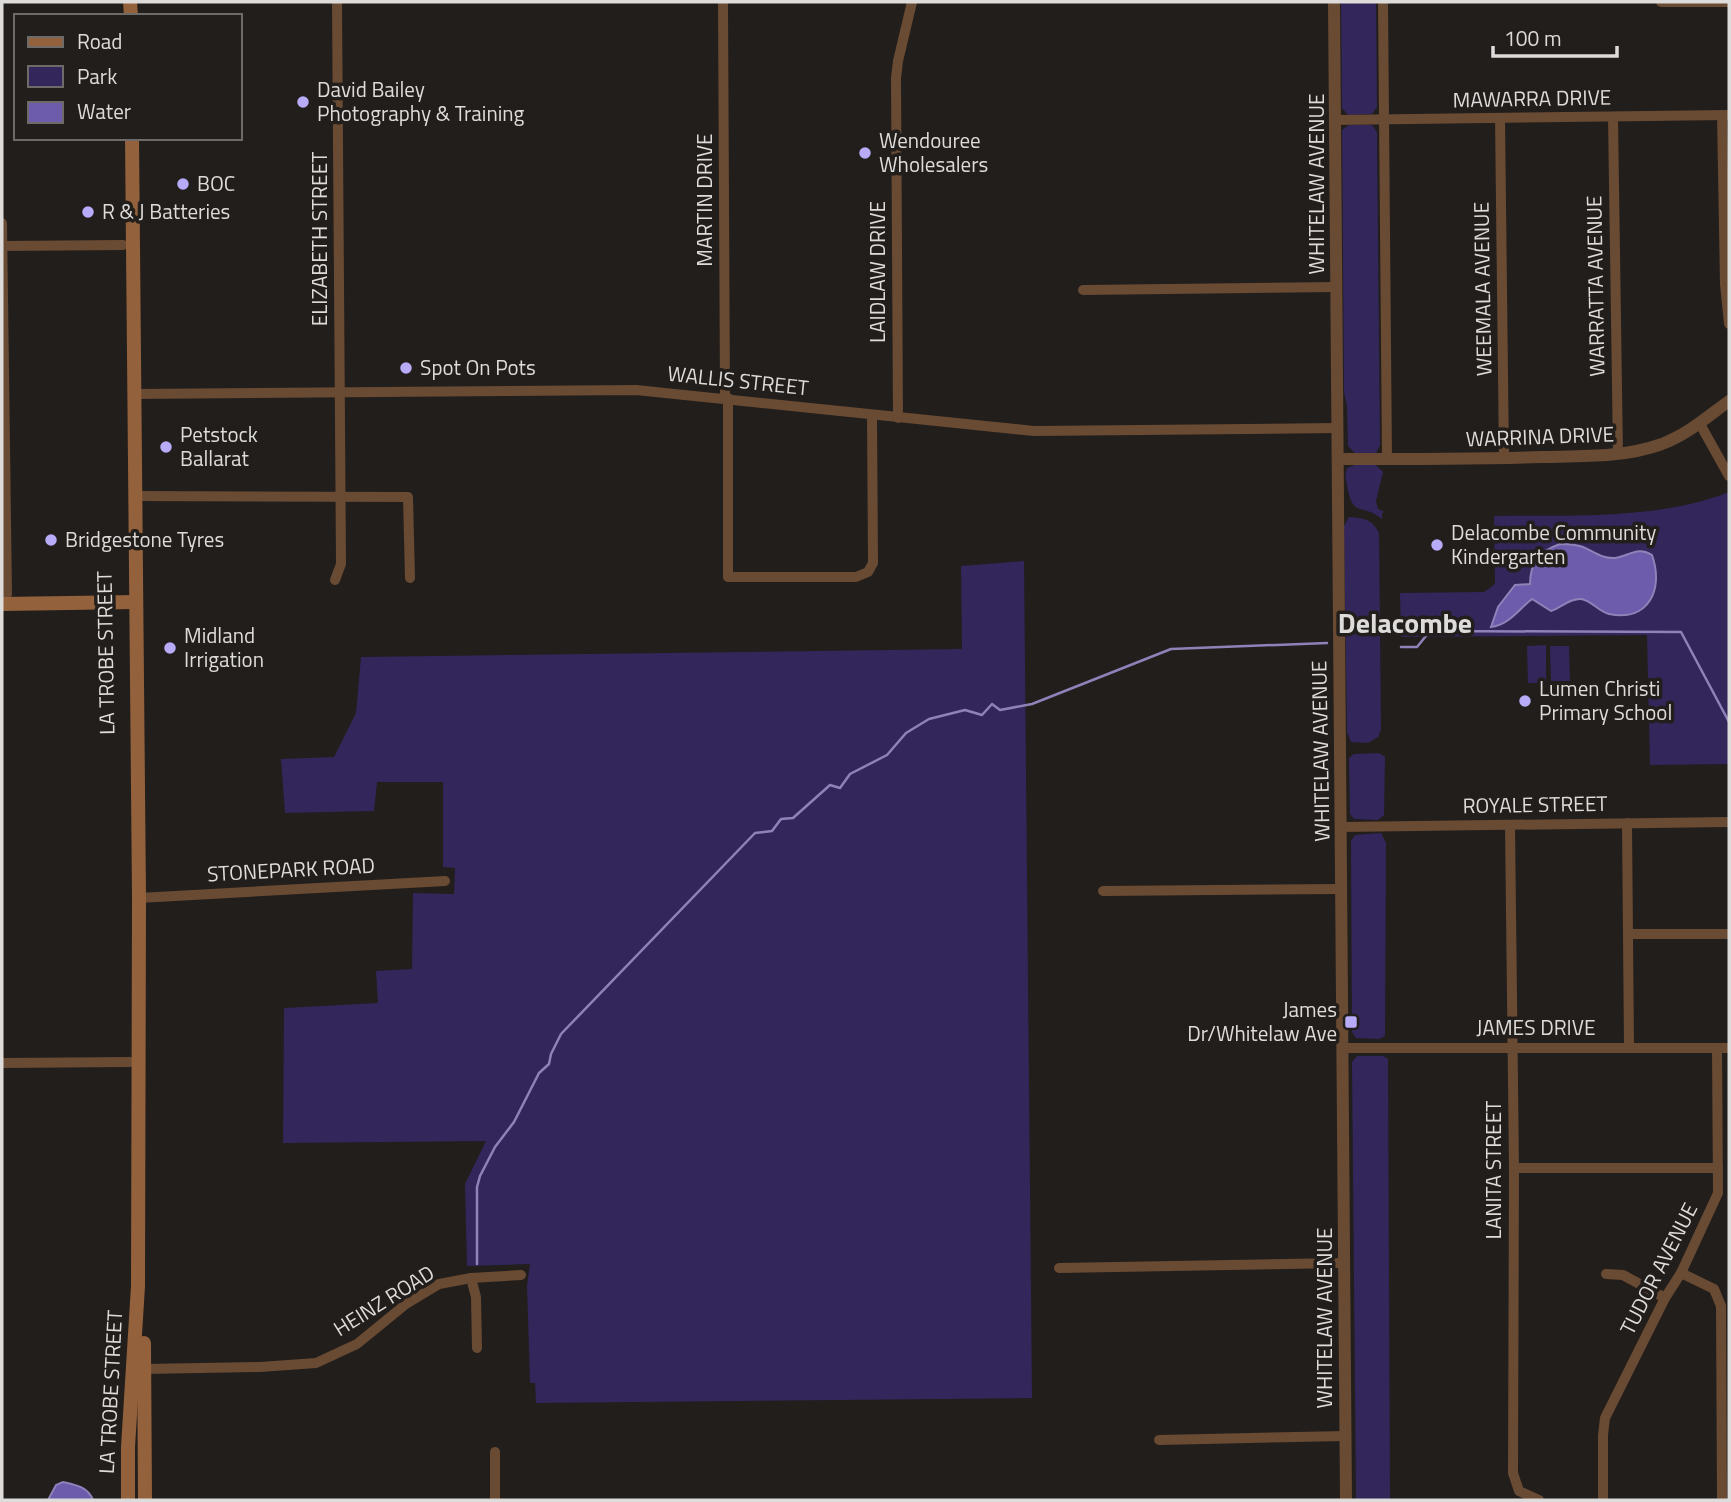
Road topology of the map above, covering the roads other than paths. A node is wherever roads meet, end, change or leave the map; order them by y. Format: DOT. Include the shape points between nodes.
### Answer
graph roads {
  1 [pos="337,2"];
  2 [pos="723,2"];
  3 [pos="912,2"];
  4 [pos="1334,2"];
  5 [pos="1383,2"];
  6 [pos="1661,2"];
  7 [pos="1729,2"];
  8 [pos="1726,115"];
  9 [pos="1613,117"];
  10 [pos="1500,118"];
  11 [pos="1384,119"];
  12 [pos="1336,120"];
  13 [pos="122,140"];
  14 [pos="132,140"];
  15 [pos="2,223"];
  16 [pos="128,245"];
  17 [pos="2,246"];
  18 [pos="1337,287"];
  19 [pos="1083,290"];
  20 [pos="1729,324"];
  21 [pos="340,392"];
  22 [pos="128,394"];
  23 [pos="726,398"];
  24 [pos="1729,401"];
  25 [pos="872,415"];
  26 [pos="898,418"];
  27 [pos="1700,424"];
  28 [pos="1338,428"];
  29 [pos="1618,454"];
  30 [pos="1504,458"];
  31 [pos="1338,459"];
  32 [pos="1387,459"];
  33 [pos="1729,476"];
  34 [pos="130,496"];
  35 [pos="340,496"];
  36 [pos="410,578"];
  37 [pos="335,580"];
  38 [pos="131,597"];
  39 [pos="5,599"];
  40 [pos="1729,822"];
  41 [pos="1627,823"];
  42 [pos="1510,825"];
  43 [pos="1341,827"];
  44 [pos="445,881"];
  45 [pos="1341,889"];
  46 [pos="1102,891"];
  47 [pos="134,898"];
  48 [pos="1628,934"];
  49 [pos="1729,934"];
  50 [pos="1512,1047"];
  51 [pos="1343,1048"];
  52 [pos="1629,1048"];
  53 [pos="1729,1048"];
  54 [pos="1717,1049"];
  55 [pos="134,1062"];
  56 [pos="2,1063"];
  57 [pos="1514,1168"];
  58 [pos="1718,1168"];
  59 [pos="1345,1262"];
  60 [pos="1059,1268"];
  61 [pos="1681,1273"];
  62 [pos="1606,1274"];
  63 [pos="521,1275"];
  64 [pos="471,1278"];
  65 [pos="138,1286"];
  66 [pos="1665,1297"];
  67 [pos="477,1348"];
  68 [pos="144,1369"];
  69 [pos="128,1433"];
  70 [pos="1345,1436"];
  71 [pos="1159,1440"];
  72 [pos="495,1452"];
  73 [pos="145,1468"];
  74 [pos="1516,1496"];
  75 [pos="128,1500"];
  76 [pos="134,1500"];
  77 [pos="145,1500"];
  78 [pos="495,1500"];
  79 [pos="1346,1500"];
  80 [pos="1539,1500"];
  81 [pos="1602,1500"];
  82 [pos="1722,1500"];
  1 -- 21 [label="street, ELIZABETH STREET"];
  2 -- 23 [label="street, MARTIN DRIVE"];
  3 -- 26 [label="street, LAIDLAW DRIVE" via="896,71"];
  4 -- 12 [label="street, WHITELAW AVENUE"];
  5 -- 11 [label="street"];
  6 -- 7 [label="street"];
  8 -- 9 [label="street, MAWARRA DRIVE"];
  8 -- 20 [label="street"];
  9 -- 10 [label="street, MAWARRA DRIVE"];
  9 -- 29 [label="street, WARRATTA AVENUE"];
  10 -- 11 [label="street, MAWARRA DRIVE"];
  10 -- 30 [label="street, WEEMALA AVENUE"];
  11 -- 12 [label="street, MAWARRA DRIVE"];
  11 -- 32 [label="street"];
  12 -- 18 [label="street, WHITELAW AVENUE"];
  13 -- 16 [label="main road, LA TROBE STREET"];
  14 -- 16 [label="main road, LA TROBE STREET"];
  15 -- 17 [label="street"];
  16 -- 17 [label="street"];
  16 -- 22 [label="main road, LA TROBE STREET"];
  17 -- 39 [label="street"];
  18 -- 19 [label="street"];
  18 -- 28 [label="street, WHITELAW AVENUE"];
  21 -- 22 [label="street, WALLIS STREET"];
  21 -- 23 [label="street, WALLIS STREET" via="636,390"];
  21 -- 35 [label="street, ELIZABETH STREET"];
  22 -- 34 [label="main road, LA TROBE STREET"];
  23 -- 25 [label="street, WALLIS STREET"];
  23 -- 25 [label="street, MARTIN DRIVE" via="728,577 856,577 868,572 873,563"];
  24 -- 27 [label="street, WARRINA DRIVE"];
  25 -- 26 [label="street, WALLIS STREET"];
  26 -- 28 [label="street, WALLIS STREET" via="1034,431"];
  27 -- 29 [label="street, WARRINA DRIVE" via="1660,444"];
  27 -- 33 [label="street"];
  28 -- 31 [label="street, WHITELAW AVENUE"];
  29 -- 30 [label="street, WARRINA DRIVE"];
  30 -- 32 [label="street, WARRINA DRIVE"];
  31 -- 32 [label="street, WARRINA DRIVE"];
  31 -- 43 [label="street, WHITELAW AVENUE"];
  34 -- 35 [label="street"];
  34 -- 38 [label="main road, LA TROBE STREET"];
  35 -- 36 [label="street" via="408,497"];
  35 -- 37 [label="street, ELIZABETH STREET" via="341,564"];
  38 -- 39 [label="main road"];
  38 -- 47 [label="main road, LA TROBE STREET"];
  40 -- 41 [label="street, ROYALE STREET"];
  41 -- 42 [label="street, ROYALE STREET"];
  41 -- 48 [label="street"];
  42 -- 43 [label="street, ROYALE STREET"];
  42 -- 50 [label="street, LANITA STREET"];
  43 -- 45 [label="street, WHITELAW AVENUE"];
  44 -- 47 [label="street, STONEPARK ROAD"];
  45 -- 46 [label="street"];
  45 -- 51 [label="street, WHITELAW AVENUE"];
  47 -- 55 [label="main road, LA TROBE STREET"];
  48 -- 49 [label="street"];
  48 -- 52 [label="street"];
  50 -- 51 [label="street, JAMES DRIVE"];
  50 -- 52 [label="street, JAMES DRIVE"];
  50 -- 57 [label="street, LANITA STREET"];
  51 -- 59 [label="street, WHITELAW AVENUE"];
  52 -- 54 [label="street, JAMES DRIVE"];
  53 -- 54 [label="street, JAMES DRIVE"];
  54 -- 58 [label="street, TUDOR AVENUE"];
  55 -- 56 [label="street"];
  55 -- 65 [label="main road, LA TROBE STREET"];
  57 -- 58 [label="street"];
  57 -- 74 [label="street, LANITA STREET"];
  58 -- 61 [label="street, TUDOR AVENUE" via="1718,1193"];
  59 -- 60 [label="street"];
  59 -- 70 [label="street, WHITELAW AVENUE"];
  61 -- 66 [label="street, TUDOR AVENUE"];
  61 -- 82 [label="street" via="1714,1289 1721,1306"];
  62 -- 66 [label="street" via="1623,1275"];
  63 -- 64 [label="street, HEINZ ROAD"];
  64 -- 67 [label="street"];
  64 -- 68 [label="street, HEINZ ROAD" via="439,1284 357,1344 316,1363"];
  65 -- 68 [label="main road, LA TROBE STREET"];
  65 -- 69 [label="main road, LA TROBE STREET"];
  66 -- 81 [label="street, TUDOR AVENUE" via="1605,1418"];
  68 -- 69 [label="main road" via="139,1373"];
  68 -- 73 [label="main road, LA TROBE STREET"];
  69 -- 75 [label="main road, LA TROBE STREET"];
  70 -- 71 [label="street"];
  70 -- 79 [label="street, WHITELAW AVENUE"];
  72 -- 78 [label="street"];
  73 -- 76 [label="main road" via="135,1476"];
  73 -- 77 [label="main road, LA TROBE STREET"];
  74 -- 80 [label="street, LANITA STREET"];
}
